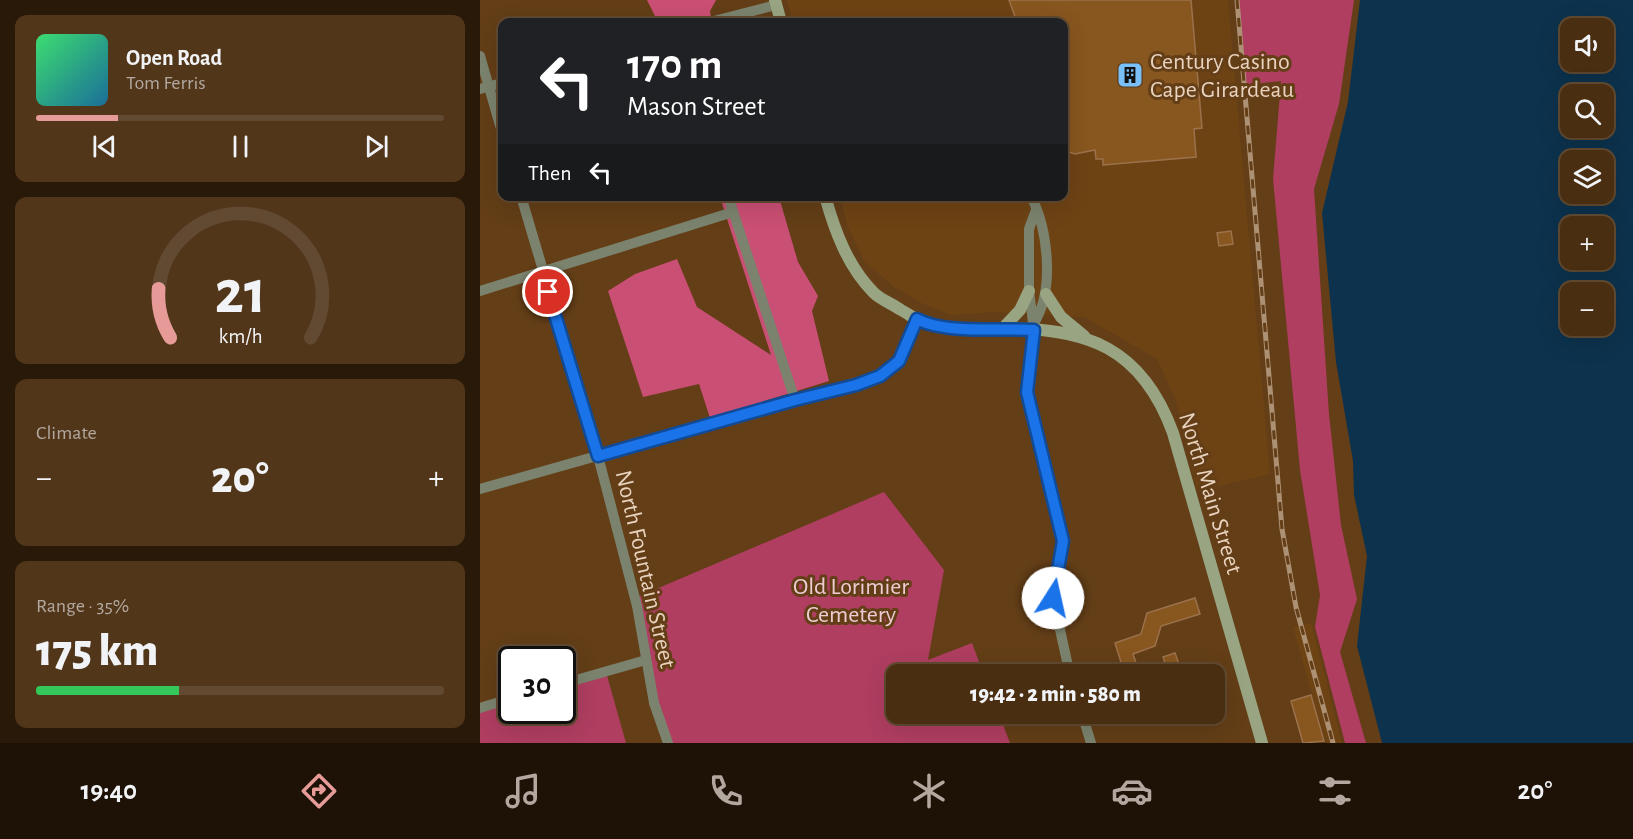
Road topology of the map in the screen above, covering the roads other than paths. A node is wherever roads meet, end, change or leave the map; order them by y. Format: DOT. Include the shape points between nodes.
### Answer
graph roads {
  1 [pos="775,2"];
  2 [pos="724,18"];
  3 [pos="780,18"];
  4 [pos="480,56"];
  5 [pos="485,88"];
  6 [pos="498,122"];
  7 [pos="522,201"];
  8 [pos="730,201"];
  9 [pos="826,201"];
  10 [pos="1032,201"];
  11 [pos="1036,210"];
  12 [pos="733,212"];
  13 [pos="542,272"];
  14 [pos="480,291"];
  15 [pos="1029,291"];
  16 [pos="1046,294"];
  17 [pos="917,319"];
  18 [pos="1034,326"];
  19 [pos="1003,328"];
  20 [pos="1084,337"];
  21 [pos="795,400"];
  22 [pos="598,456"];
  23 [pos="480,489"];
  24 [pos="646,660"];
  25 [pos="1068,664"];
  26 [pos="576,680"];
  27 [pos="498,703"];
  28 [pos="480,708"];
  29 [pos="1085,724"];
  30 [pos="669,743"];
  31 [pos="1091,743"];
  32 [pos="1262,743"];
  1 -- 2 [label="street"];
  1 -- 3 [label="main road"];
  4 -- 5 [label="street"];
  5 -- 6 [label="street"];
  7 -- 13 [label="street, North Fountain Street"];
  8 -- 12 [label="street"];
  9 -- 17 [label="main road, North Main Street" via="851,263 875,294"];
  10 -- 11 [label="street"];
  11 -- 15 [label="street" via="1029,229"];
  11 -- 16 [label="street" via="1045,229"];
  12 -- 13 [label="street"];
  12 -- 21 [label="street"];
  13 -- 14 [label="street"];
  13 -- 22 [label="street, North Fountain Street"];
  15 -- 18 [label="street"];
  15 -- 19 [label="main road" via="1020,310"];
  16 -- 18 [label="street"];
  16 -- 20 [label="main road" via="1055,310"];
  17 -- 19 [label="main road, North Main Street" via="966,329"];
  17 -- 21 [label="street" via="899,361 880,376"];
  18 -- 19 [label="main road, North Main Street"];
  18 -- 20 [label="main road, North Main Street"];
  18 -- 25 [label="street" via="1027,392 1063,541 1053,598"];
  20 -- 32 [label="main road, North Main Street" via="1130,363 1160,400 1181,460"];
  21 -- 22 [label="street"];
  22 -- 23 [label="street"];
  22 -- 24 [label="street, North Fountain Street" via="637,606"];
  24 -- 26 [label="street"];
  24 -- 30 [label="street, North Fountain Street" via="654,703"];
  27 -- 28 [label="street"];
  29 -- 31 [label="street"];
}
